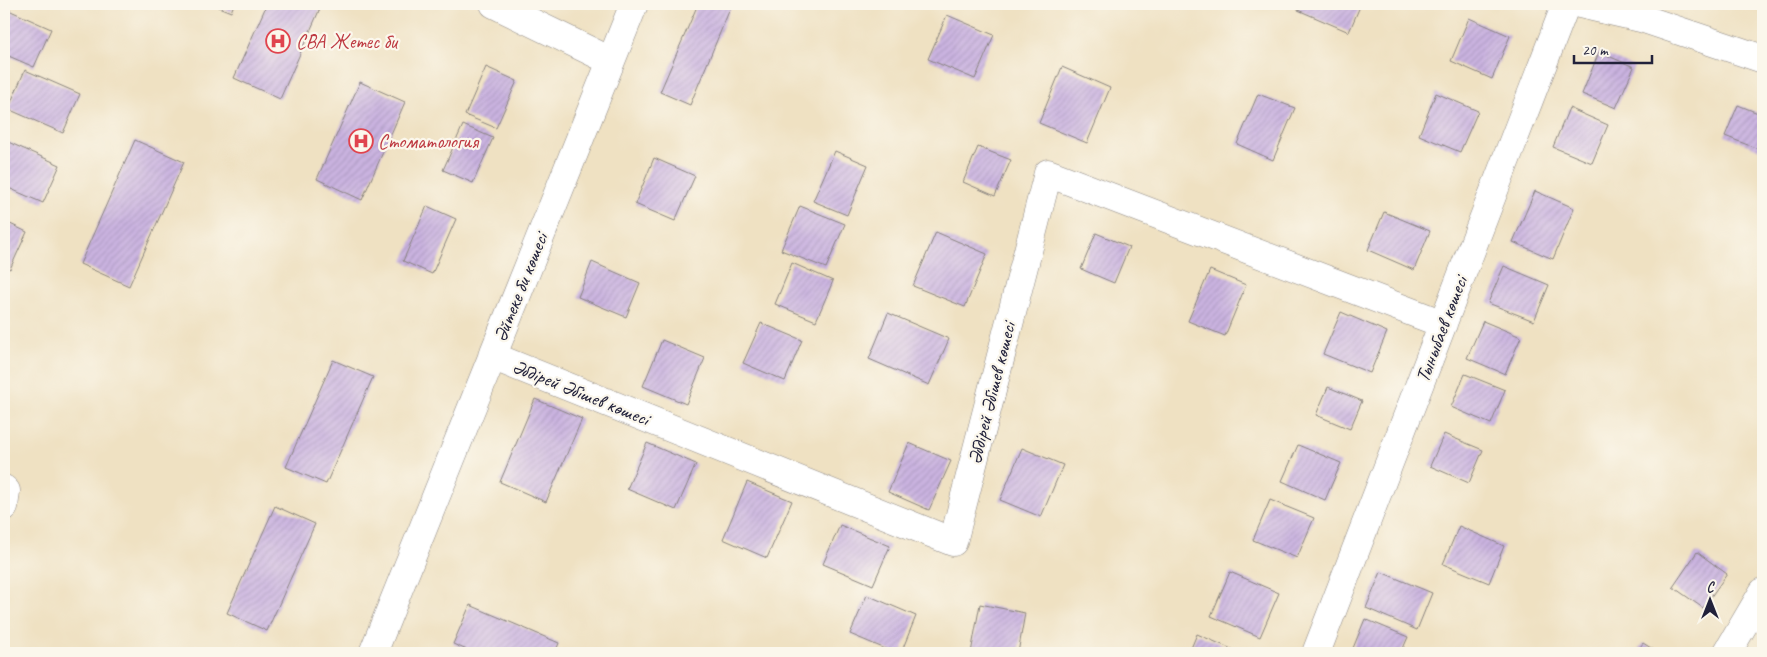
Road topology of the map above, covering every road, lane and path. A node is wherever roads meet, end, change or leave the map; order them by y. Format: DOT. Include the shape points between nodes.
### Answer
graph roads {
  1 [pos="494,4"];
  2 [pos="634,4"];
  3 [pos="1566,4"];
  4 [pos="1580,4"];
  5 [pos="1763,59"];
  6 [pos="611,61"];
  7 [pos="1443,324"];
  8 [pos="492,356"];
  9 [pos="4,489"];
  10 [pos="4,508"];
  11 [pos="1763,592"];
  12 [pos="373,653"];
  13 [pos="1316,653"];
  14 [pos="1727,653"];
  1 -- 6 [label="street"];
  2 -- 6 [label="street, Әйтеке би көшесі"];
  3 -- 7 [label="street, Тыныбаев көшесі"];
  4 -- 5 [label="street" via="1641,18"];
  6 -- 8 [label="street, Әйтеке би көшесі"];
  7 -- 8 [label="street, Әбдірей Әбішев көшесі" via="1048,173 953,542"];
  7 -- 13 [label="street, Тыныбаев көшесі"];
  8 -- 12 [label="street, Әйтеке би көшесі"];
  9 -- 10 [label="street"];
  11 -- 14 [label="street"];
}
